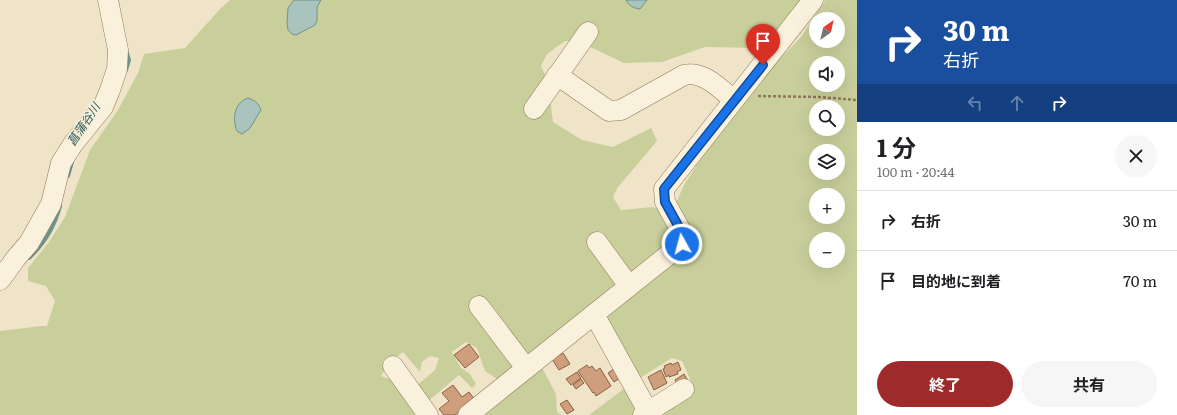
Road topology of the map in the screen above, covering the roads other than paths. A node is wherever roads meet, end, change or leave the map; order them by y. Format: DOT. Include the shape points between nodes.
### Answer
graph roads {
  1 [pos="108,0"];
  2 [pos="814,0"];
  3 [pos="588,32"];
  4 [pos="557,75"];
  5 [pos="736,98"];
  6 [pos="534,109"];
  7 [pos="597,242"];
  8 [pos="0,280"];
  9 [pos="629,286"];
  10 [pos="479,306"];
  11 [pos="594,314"];
  12 [pos="393,366"];
  13 [pos="526,368"];
  14 [pos="684,389"];
  15 [pos="647,414"];
  16 [pos="428,415"];
  17 [pos="468,415"];
  1 -- 8 [label="street" via="118,50 117,70 110,90 103,107 61,163 51,204 29,243"];
  2 -- 5 [label="street"];
  3 -- 4 [label="street"];
  4 -- 5 [label="street" via="609,111 621,110 689,74 702,77"];
  4 -- 6 [label="street"];
  5 -- 9 [label="street" via="664,189 665,202 685,238 682,244"];
  7 -- 9 [label="street"];
  9 -- 11 [label="street"];
  10 -- 13 [label="street"];
  11 -- 13 [label="street"];
  11 -- 15 [label="street"];
  12 -- 16 [label="street"];
  13 -- 17 [label="street"];
  14 -- 15 [label="street"];
}
